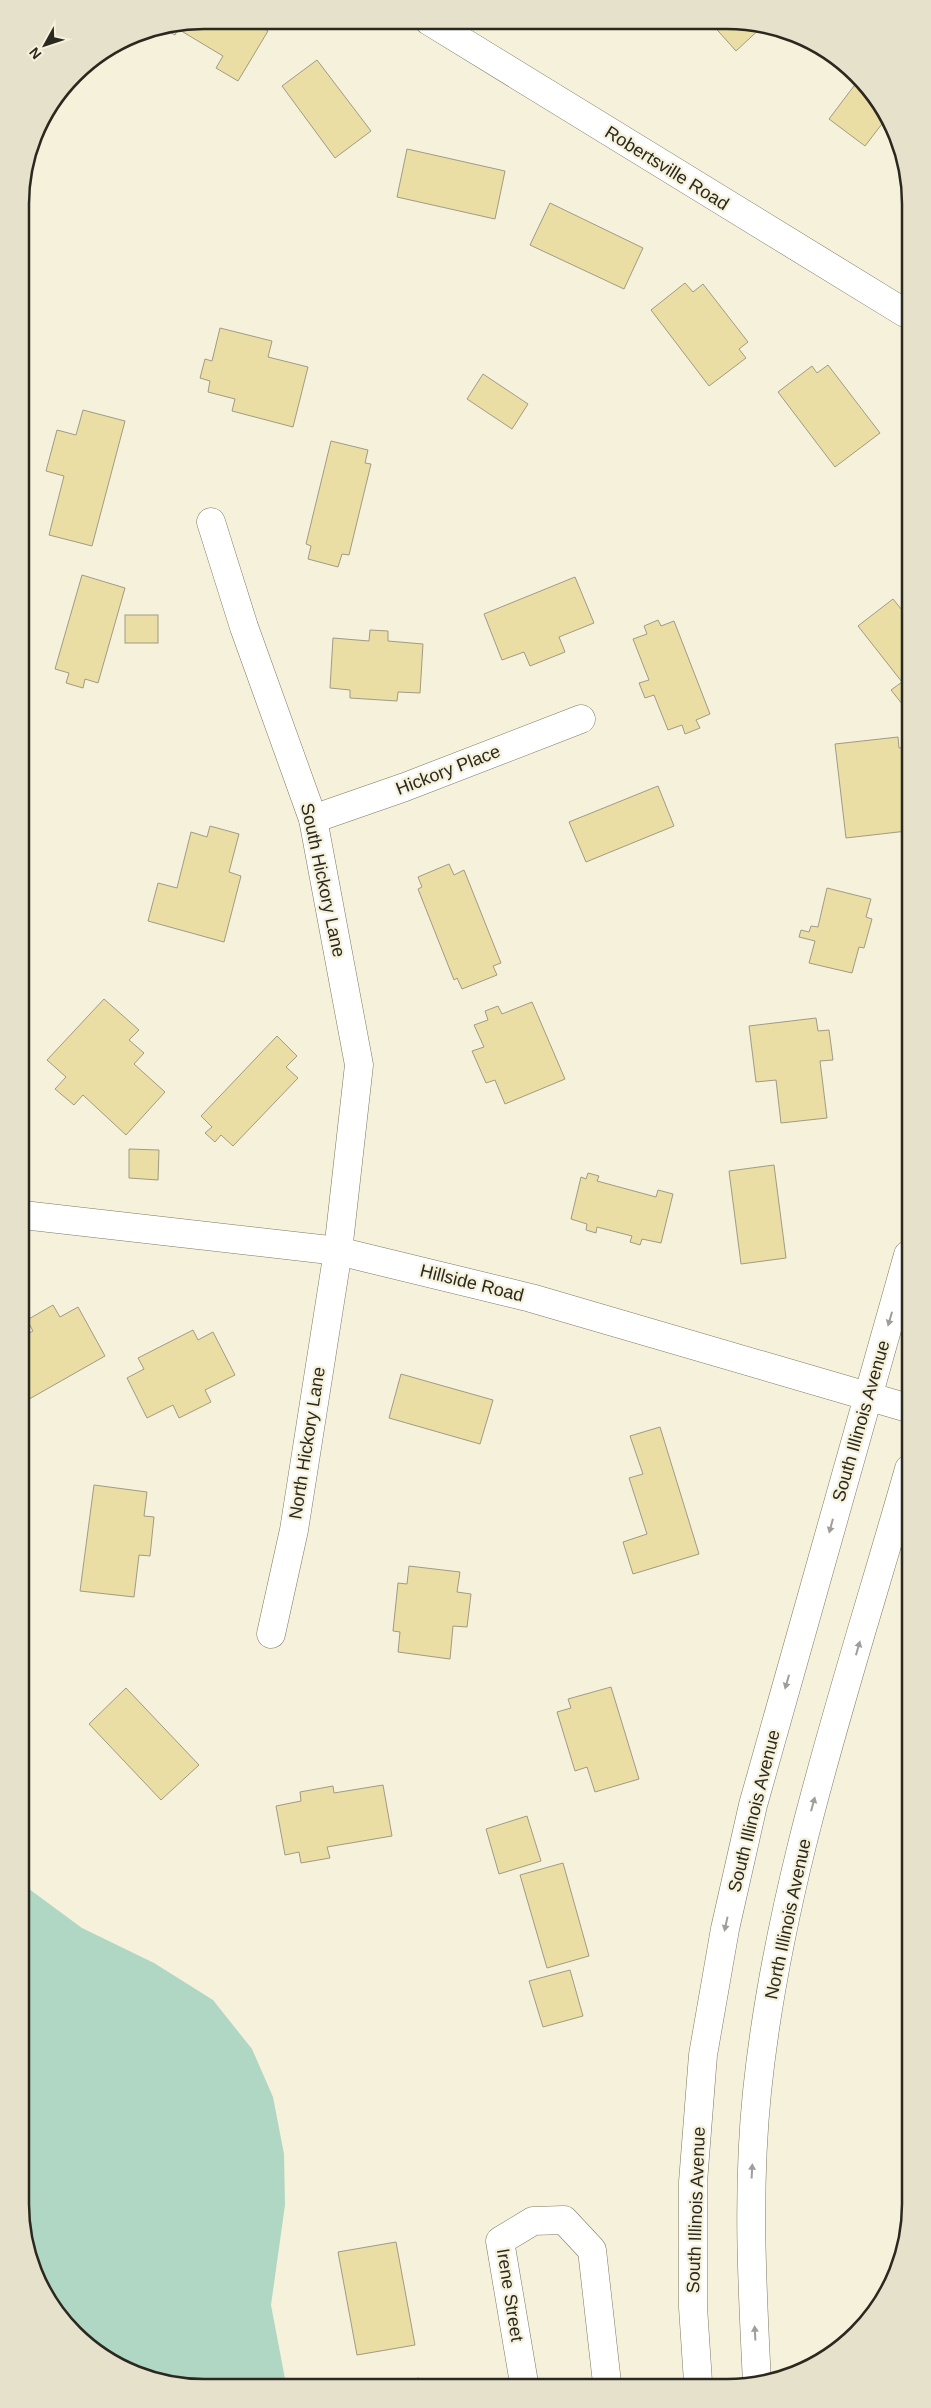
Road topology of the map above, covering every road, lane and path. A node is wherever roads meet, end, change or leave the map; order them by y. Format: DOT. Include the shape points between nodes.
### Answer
graph roads {
  1 [pos="442,29"];
  2 [pos="902,311"];
  3 [pos="211,522"];
  4 [pos="581,719"];
  5 [pos="313,819"];
  6 [pos="29,1216"];
  7 [pos="338,1250"];
  8 [pos="902,1275"];
  9 [pos="867,1395"];
  10 [pos="902,1406"];
  11 [pos="902,1490"];
  12 [pos="271,1634"];
  13 [pos="757,2377"];
  14 [pos="523,2379"];
  15 [pos="607,2379"];
  16 [pos="698,2379"];
  1 -- 2 [label="main road, Robertsville Road"];
  3 -- 5 [label="main road, South Hickory Lane" via="244,627"];
  4 -- 5 [label="main road, Hickory Place"];
  5 -- 7 [label="main road, South Hickory Lane" via="360,1065"];
  6 -- 7 [label="main road, Hillside Road"];
  7 -- 9 [label="main road, Hillside Road" via="531,1298"];
  7 -- 12 [label="main road, North Hickory Lane" via="294,1530"];
  8 -- 9 [label="main road, South Illinois Avenue, one-way"];
  9 -- 10 [label="main road, Hillside Road"];
  9 -- 16 [label="main road, South Illinois Avenue, one-way" via="753,1805 724,1929 703,2056 693,2182 693,2307"];
  13 -- 11 [label="main road, North Illinois Avenue, one-way" via="750,2211 757,2092 776,1962 803,1839"];
  14 -- 15 [label="main road, Irene Street" via="500,2241 533,2221 564,2220 592,2250"];
}
